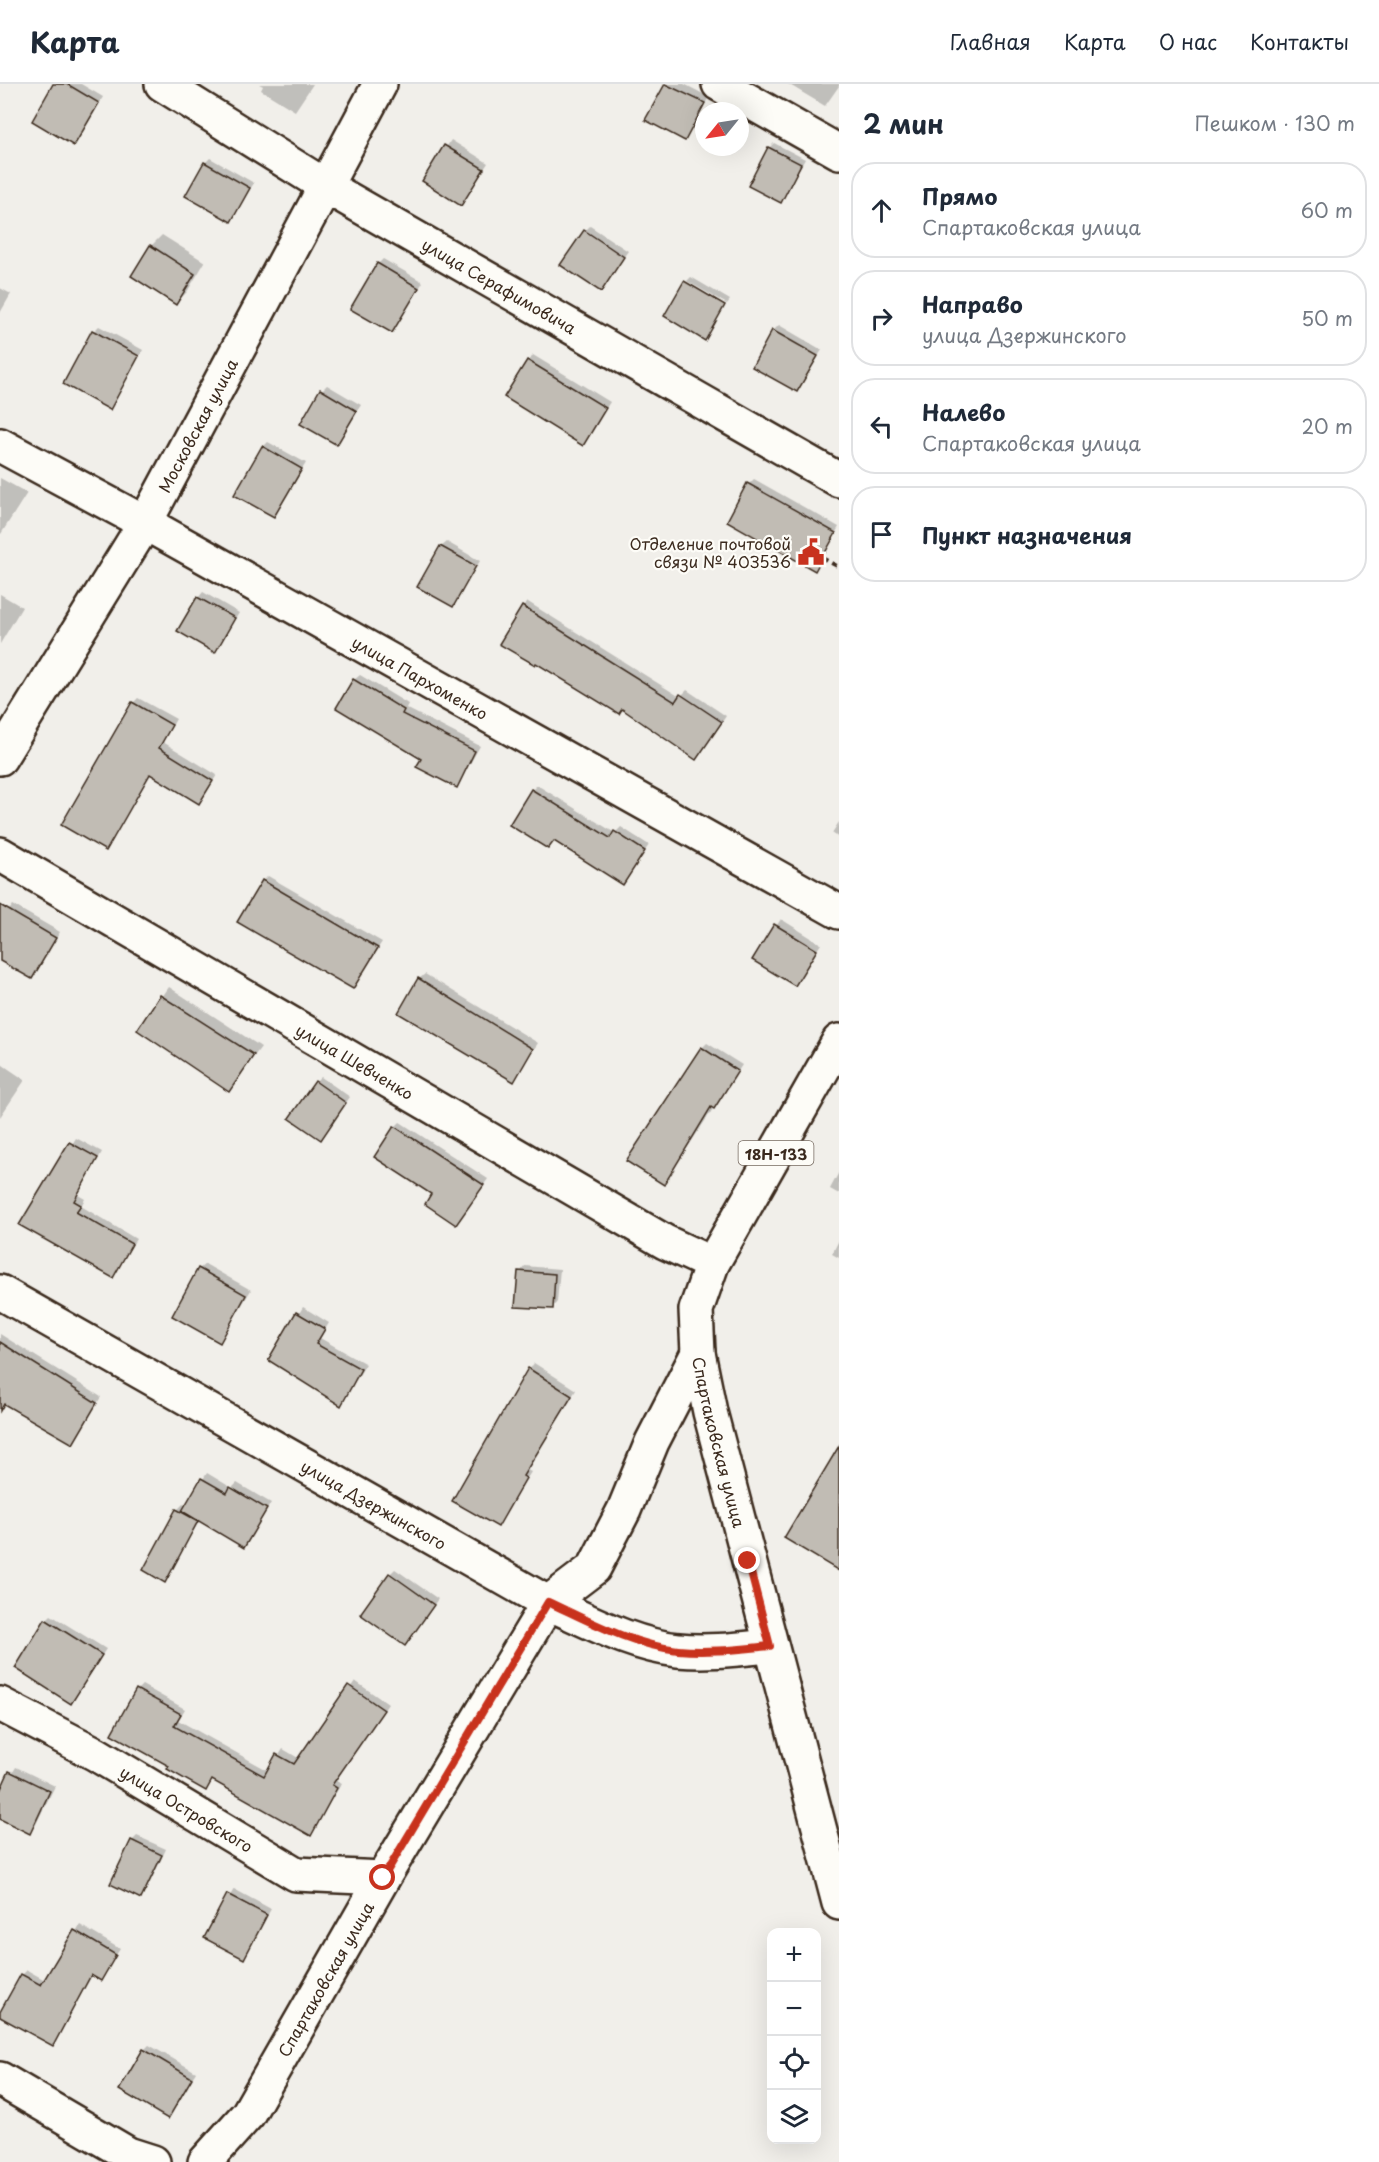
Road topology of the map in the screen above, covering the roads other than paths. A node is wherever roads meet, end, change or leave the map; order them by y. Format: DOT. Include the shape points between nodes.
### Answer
graph roads {
  1 [pos="162,84"];
  2 [pos="380,84"];
  3 [pos="719,84"];
  4 [pos="839,152"];
  5 [pos="327,187"];
  6 [pos="0,445"];
  7 [pos="839,480"];
  8 [pos="145,522"];
  9 [pos="0,758"];
  10 [pos="0,854"];
  11 [pos="839,912"];
  12 [pos="839,1041"];
  13 [pos="712,1264"];
  14 [pos="0,1292"];
  15 [pos="698,1353"];
  16 [pos="548,1602"];
  17 [pos="770,1646"];
  18 [pos="0,1704"];
  19 [pos="383,1878"];
  20 [pos="839,1903"];
  21 [pos="0,2079"];
  22 [pos="153,2162"];
  23 [pos="206,2162"];
  1 -- 5 [label="street, улица Серафимовича"];
  2 -- 5 [label="street, Московская улица"];
  3 -- 4 [label="street"];
  5 -- 7 [label="street, улица Серафимовича"];
  5 -- 8 [label="street, Московская улица"];
  6 -- 8 [label="street, улица Пархоменко"];
  8 -- 9 [label="street, Московская улица"];
  8 -- 11 [label="street, улица Пархоменко"];
  10 -- 13 [label="street, улица Шевченко" via="664,1242"];
  12 -- 13 [label="street, Спартаковская улица / 18Н-133"];
  13 -- 15 [label="street, Спартаковская улица / 18Н-133" via="696,1310"];
  14 -- 16 [label="street, улица Дзержинского"];
  15 -- 16 [label="street" via="594,1568"];
  15 -- 17 [label="street, Спартаковская улица / 18Н-133"];
  16 -- 17 [label="street, улица Дзержинского" via="615,1633 676,1650"];
  16 -- 19 [label="street, Спартаковская улица"];
  17 -- 20 [label="street, Спартаковская улица / 18Н-133"];
  18 -- 19 [label="street, улица Островского" via="96,1754 296,1874"];
  19 -- 23 [label="street, Спартаковская улица" via="248,2114"];
  21 -- 22 [label="street" via="128,2154"];
}
